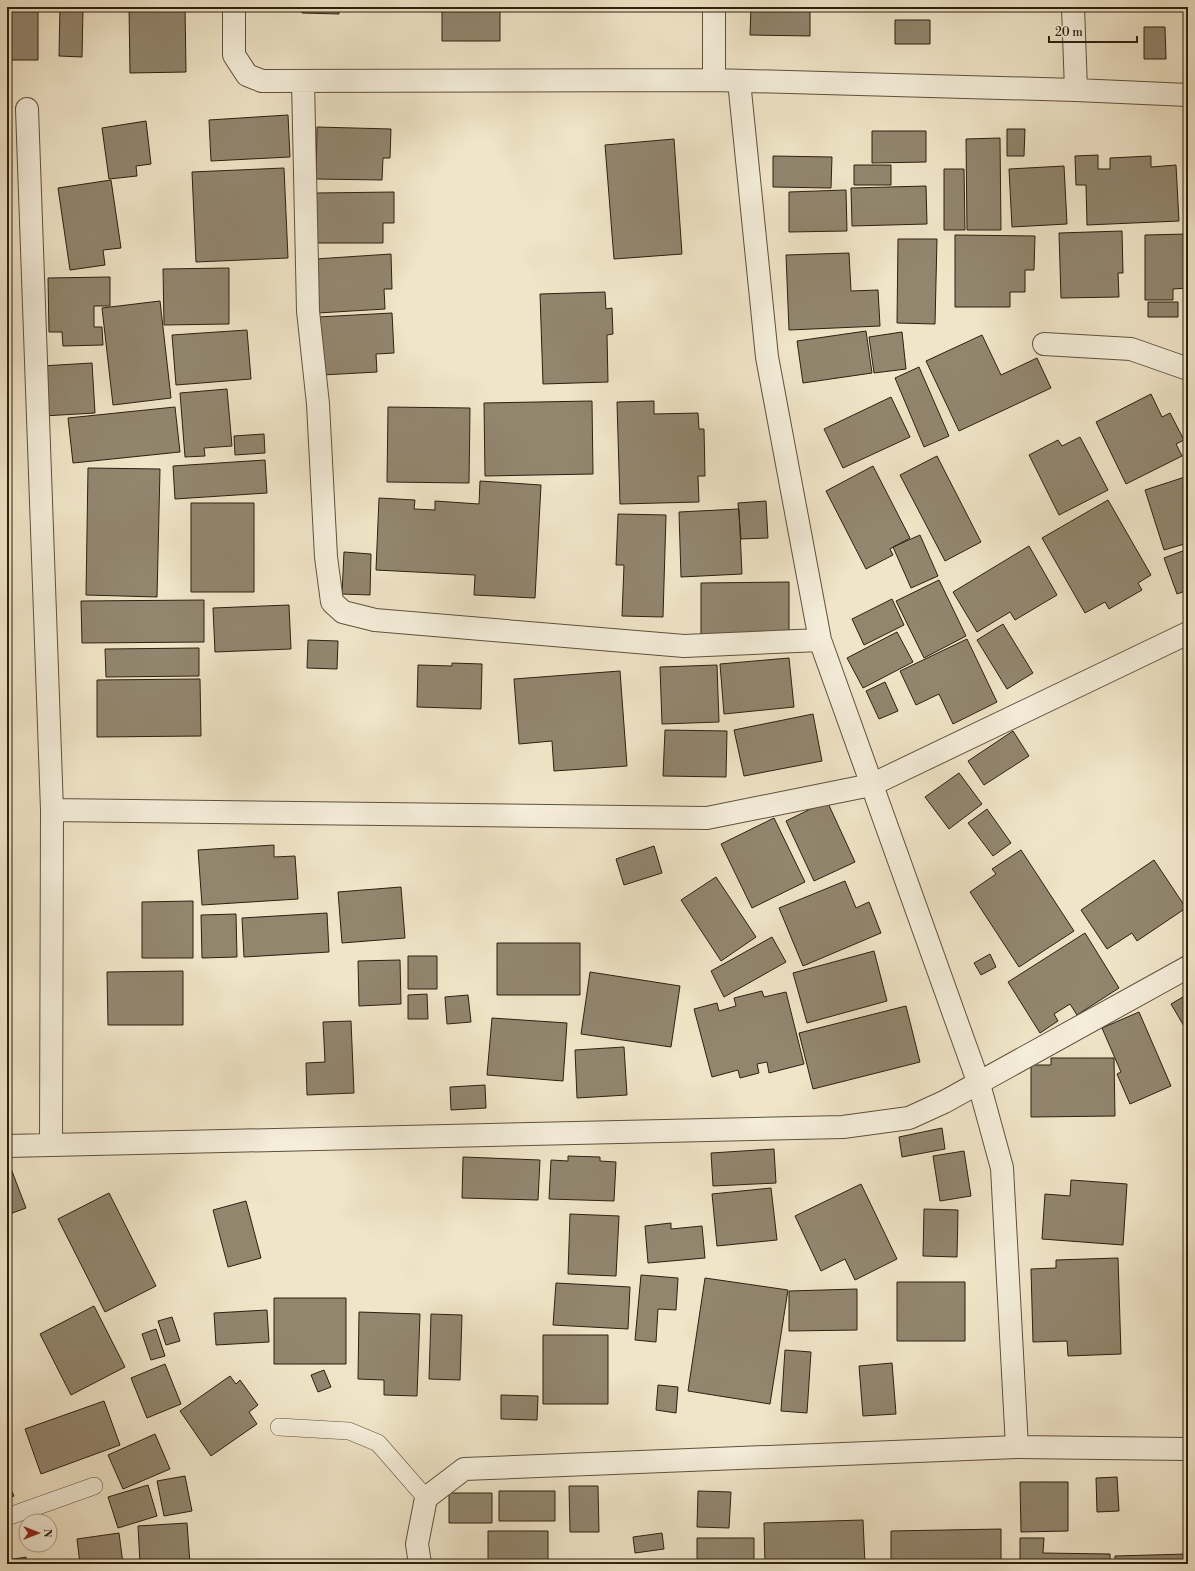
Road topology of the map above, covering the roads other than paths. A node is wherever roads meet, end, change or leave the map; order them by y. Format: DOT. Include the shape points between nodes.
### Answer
graph roads {
  1 [pos="234,7"];
  2 [pos="714,7"];
  3 [pos="1073,7"];
  4 [pos="302,80"];
  5 [pos="714,80"];
  6 [pos="739,82"];
  7 [pos="1076,90"];
  8 [pos="1188,95"];
  9 [pos="27,109"];
  10 [pos="1044,344"];
  11 [pos="1188,369"];
  12 [pos="1188,633"];
  13 [pos="820,640"];
  14 [pos="871,785"];
  15 [pos="52,810"];
  16 [pos="1188,968"];
  17 [pos="979,1084"];
  18 [pos="51,1144"];
  19 [pos="7,1146"];
  20 [pos="279,1426"];
  21 [pos="1017,1447"];
  22 [pos="1188,1449"];
  23 [pos="94,1486"];
  24 [pos="426,1498"];
  25 [pos="7,1517"];
  26 [pos="420,1564"];
  1 -- 4 [label="street" via="234,54 247,75 262,80"];
  2 -- 5 [label="street"];
  3 -- 7 [label="street"];
  4 -- 5 [label="street"];
  4 -- 13 [label="street" via="308,311 318,404 326,557 332,602 343,612 375,620 684,646"];
  5 -- 6 [label="street"];
  6 -- 7 [label="street"];
  6 -- 13 [label="street" via="768,357"];
  7 -- 8 [label="street"];
  9 -- 15 [label="street"];
  10 -- 11 [label="street" via="1131,349"];
  12 -- 14 [label="street"];
  13 -- 14 [label="street"];
  14 -- 15 [label="street" via="707,818"];
  14 -- 17 [label="street"];
  15 -- 18 [label="street"];
  16 -- 17 [label="street"];
  17 -- 18 [label="street" via="909,1118 843,1127"];
  17 -- 21 [label="street" via="1002,1168"];
  18 -- 19 [label="street"];
  20 -- 24 [label="lane" via="349,1431 378,1443"];
  21 -- 22 [label="street"];
  21 -- 24 [label="street" via="464,1469"];
  23 -- 25 [label="lane"];
  24 -- 26 [label="street" via="417,1544"];
}
